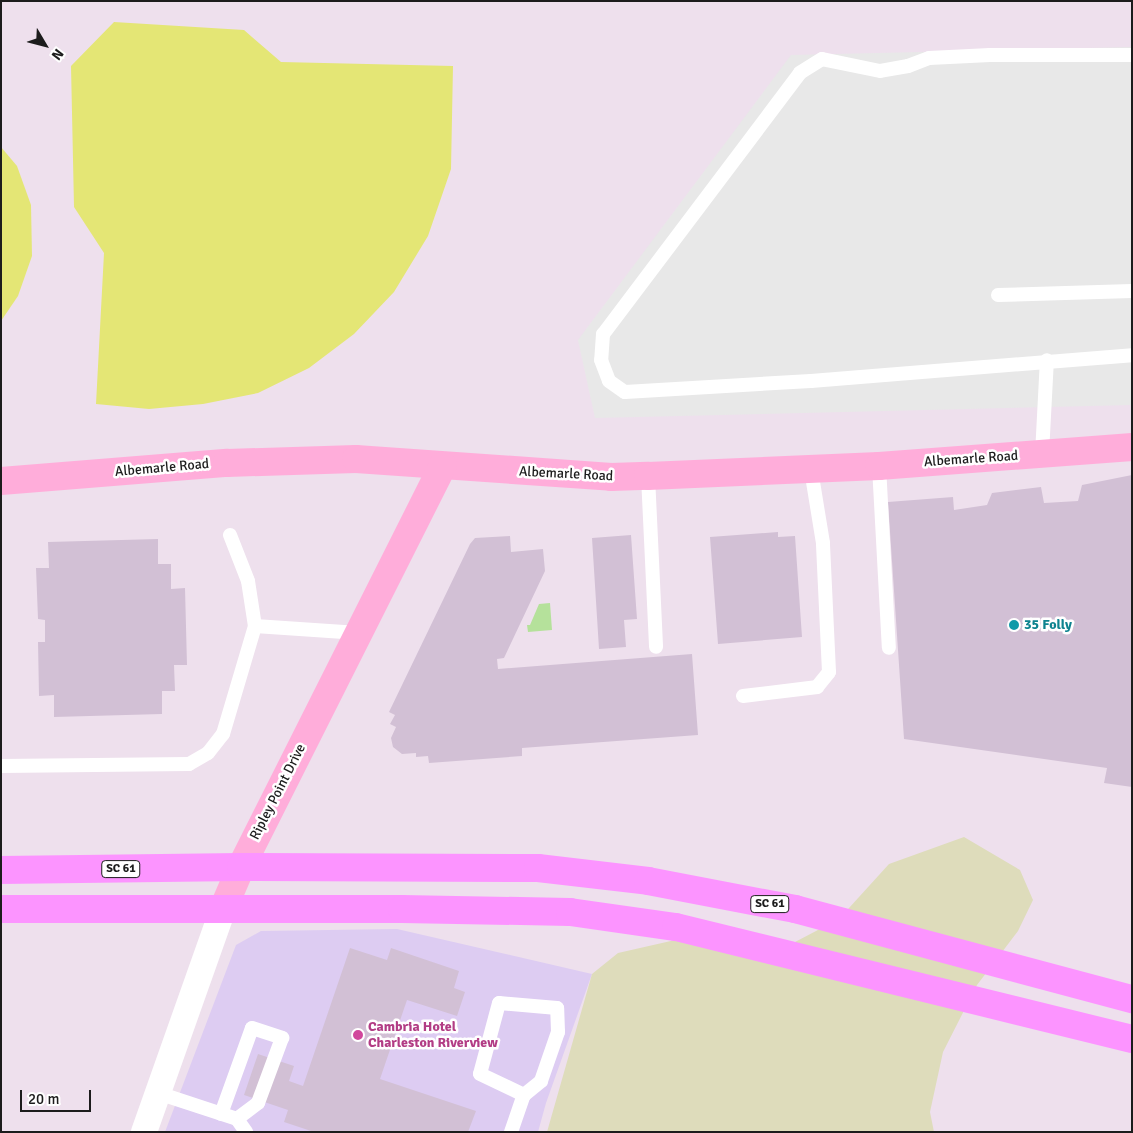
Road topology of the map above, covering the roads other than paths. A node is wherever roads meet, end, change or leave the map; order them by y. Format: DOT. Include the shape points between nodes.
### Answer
graph roads {
  1 [pos="1132,55"];
  2 [pos="1132,292"];
  3 [pos="998,295"];
  4 [pos="1132,355"];
  5 [pos="1047,360"];
  6 [pos="1132,447"];
  7 [pos="1042,454"];
  8 [pos="443,466"];
  9 [pos="878,466"];
  10 [pos="811,470"];
  11 [pos="648,476"];
  12 [pos="1,481"];
  13 [pos="230,534"];
  14 [pos="255,626"];
  15 [pos="359,633"];
  16 [pos="656,647"];
  17 [pos="889,648"];
  18 [pos="743,696"];
  19 [pos="1,760"];
  20 [pos="1,766"];
  21 [pos="240,867"];
  22 [pos="1,870"];
  23 [pos="1,909"];
  24 [pos="223,909"];
  25 [pos="1132,999"];
  26 [pos="1132,1039"];
  27 [pos="158,1093"];
  28 [pos="524,1095"];
  29 [pos="221,1114"];
  30 [pos="237,1119"];
  31 [pos="144,1132"];
  32 [pos="246,1132"];
  33 [pos="512,1132"];
  1 -- 5 [label="lane" via="929,58 880,71 822,60 800,73 603,334 600,360 609,381 625,392 811,381"];
  2 -- 3 [label="lane"];
  4 -- 5 [label="lane"];
  5 -- 7 [label="lane"];
  6 -- 7 [label="street, Albemarle Road"];
  7 -- 9 [label="street, Albemarle Road"];
  8 -- 11 [label="street, Albemarle Road" via="611,477"];
  8 -- 12 [label="street, Albemarle Road" via="356,459 227,463"];
  8 -- 15 [label="street, Ripley Point Drive"];
  9 -- 10 [label="street, Albemarle Road"];
  9 -- 17 [label="lane"];
  10 -- 11 [label="street, Albemarle Road"];
  10 -- 18 [label="lane" via="823,543 829,672 817,687"];
  11 -- 16 [label="lane"];
  13 -- 14 [label="lane" via="248,581"];
  14 -- 15 [label="lane"];
  14 -- 20 [label="lane" via="223,734 208,753 188,764"];
  15 -- 21 [label="street, Ripley Point Drive"];
  19 -- 20 [label="lane"];
  21 -- 22 [label="main road, SC 61"];
  21 -- 24 [label="street, Ripley Point Drive"];
  21 -- 25 [label="main road, SC 61" via="538,868 648,881 795,909"];
  23 -- 24 [label="main road"];
  24 -- 26 [label="main road" via="570,912 676,927"];
  24 -- 27 [label="street, Ripley Point Drive"];
  27 -- 29 [label="lane"];
  27 -- 31 [label="street, Ripley Point Drive"];
  28 -- 28 [label="lane" via="541,1081 558,1032 557,1008 500,1003 480,1074"];
  28 -- 33 [label="lane"];
  29 -- 30 [label="lane"];
  29 -- 30 [label="lane" via="252,1028 282,1038 258,1103"];
  30 -- 32 [label="lane"];
}
